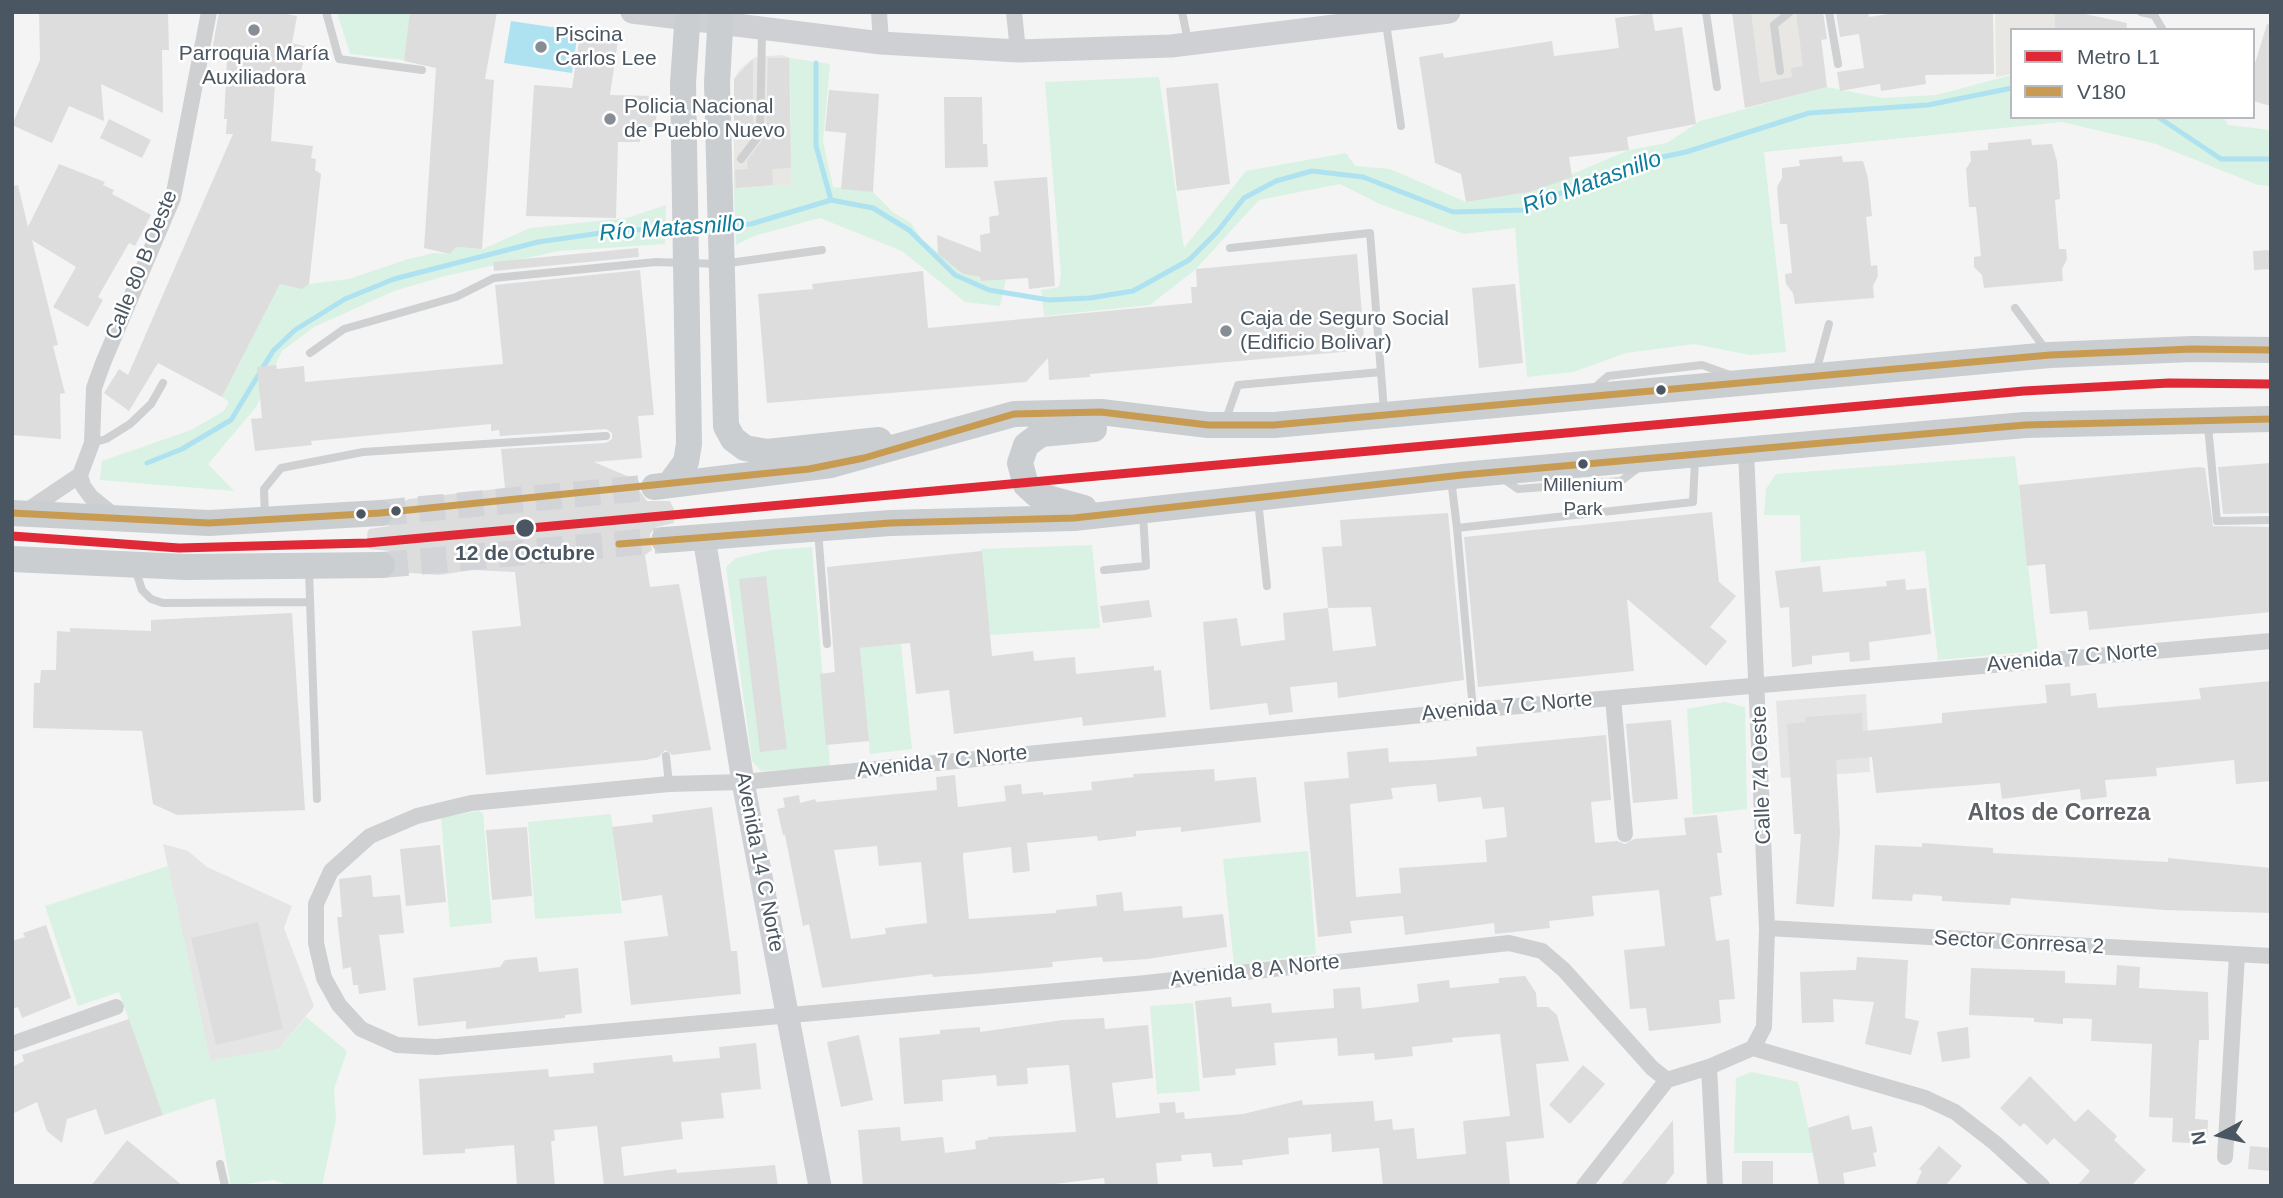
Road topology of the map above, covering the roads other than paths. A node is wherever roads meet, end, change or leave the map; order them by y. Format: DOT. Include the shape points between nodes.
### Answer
graph roads {
  1 [pos="209,12"];
  2 [pos="326,12"];
  3 [pos="632,12"];
  4 [pos="879,12"];
  5 [pos="1014,12"];
  6 [pos="1182,12"];
  7 [pos="1448,12"];
  8 [pos="1706,12"];
  9 [pos="1790,12"];
  10 [pos="1829,12"];
  11 [pos="2141,12"];
  12 [pos="2154,14"];
  13 [pos="688,16"];
  14 [pos="721,17"];
  15 [pos="1346,19"];
  16 [pos="1385,20"];
  17 [pos="762,28"];
  18 [pos="881,43"];
  19 [pos="1189,44"];
  20 [pos="1018,51"];
  21 [pos="1838,64"];
  22 [pos="422,70"];
  23 [pos="1780,71"];
  24 [pos="1717,87"];
  25 [pos="1401,125"];
  26 [pos="741,159"];
  27 [pos="1230,248"];
  28 [pos="822,250"];
  29 [pos="685,254"];
  30 [pos="722,254"];
  31 [pos="2015,308"];
  32 [pos="1829,324"];
  33 [pos="2271,350"];
  34 [pos="310,353"];
  35 [pos="2050,355"];
  36 [pos="1381,372"];
  37 [pos="1814,376"];
  38 [pos="163,383"];
  39 [pos="1384,415"];
  40 [pos="2208,419"];
  41 [pos="2271,419"];
  42 [pos="1215,425"];
  43 [pos="942,433"];
  44 [pos="606,436"];
  45 [pos="92,443"];
  46 [pos="1746,451"];
  47 [pos="1695,455"];
  48 [pos="80,474"];
  49 [pos="1451,476"];
  50 [pos="1258,498"];
  51 [pos="1143,510"];
  52 [pos="380,513"];
  53 [pos="17,514"];
  54 [pos="1113,514"];
  55 [pos="265,519"];
  56 [pos="120,520"];
  57 [pos="2271,520"];
  58 [pos="818,528"];
  59 [pos="1457,528"];
  60 [pos="704,537"];
  61 [pos="664,540"];
  62 [pos="12,559"];
  63 [pos="135,565"];
  64 [pos="382,565"];
  65 [pos="309,568"];
  66 [pos="1104,570"];
  67 [pos="1267,586"];
  68 [pos="310,602"];
  69 [pos="2271,641"];
  70 [pos="827,644"];
  71 [pos="1759,686"];
  72 [pos="1613,698"];
  73 [pos="1473,710"];
  74 [pos="666,756"];
  75 [pos="743,782"];
  76 [pos="670,783"];
  77 [pos="317,799"];
  78 [pos="1625,834"];
  79 [pos="1767,928"];
  80 [pos="2237,955"];
  81 [pos="2271,956"];
  82 [pos="116,1007"];
  83 [pos="788,1015"];
  84 [pos="12,1044"];
  85 [pos="1753,1048"];
  86 [pos="1709,1067"];
  87 [pos="1667,1080"];
  88 [pos="2225,1157"];
  89 [pos="220,1164"];
  90 [pos="225,1186"];
  91 [pos="820,1186"];
  92 [pos="1584,1186"];
  93 [pos="1715,1186"];
  94 [pos="2042,1186"];
  1 -- 45 [label="street, Calle 80 B Oeste" via="173,198 94,388"];
  2 -- 22 [label="lane" via="339,59"];
  3 -- 13 [label="main road"];
  4 -- 18 [label="street"];
  5 -- 20 [label="street"];
  6 -- 19 [label="lane"];
  7 -- 16 [label="main road"];
  8 -- 24 [label="lane"];
  9 -- 23 [label="lane" via="1774,24"];
  10 -- 21 [label="lane"];
  11 -- 12 [label="lane"];
  13 -- 14 [label="main road"];
  13 -- 29 [label="main road" via="683,83"];
  14 -- 17 [label="main road"];
  14 -- 30 [label="main road" via="717,83"];
  15 -- 16 [label="main road"];
  15 -- 19 [label="main road"];
  16 -- 25 [label="lane"];
  17 -- 18 [label="main road"];
  17 -- 26 [label="lane" via="760,134"];
  18 -- 20 [label="main road"];
  19 -- 20 [label="main road"];
  27 -- 36 [label="lane" via="1370,233"];
  28 -- 30 [label="lane"];
  29 -- 30 [label="lane"];
  29 -- 34 [label="lane" via="494,278 456,297 344,329"];
  29 -- 43 [label="main road" via="689,444 686,462 662,486 831,466"];
  30 -- 43 [label="main road" via="724,412 733,439 745,448 767,452"];
  31 -- 35 [label="lane"];
  32 -- 37 [label="lane"];
  33 -- 35 [label="main road"];
  35 -- 37 [label="main road"];
  36 -- 39 [label="lane"];
  36 -- 42 [label="lane" via="1238,384"];
  37 -- 39 [label="main road"];
  38 -- 45 [label="lane" via="151,404 130,424"];
  39 -- 42 [label="main road"];
  40 -- 41 [label="main road"];
  40 -- 46 [label="main road" via="2025,425"];
  40 -- 57 [label="lane" via="2217,521"];
  42 -- 43 [label="main road" via="1101,412 1042,412 986,420"];
  42 -- 54 [label="main road" via="1055,430 1027,444 1020,470 1031,491 1053,501"];
  44 -- 55 [label="lane" via="363,452 281,468 264,489"];
  45 -- 48 [label="street, Calle 80 B Oeste"];
  46 -- 47 [label="main road"];
  46 -- 71 [label="street, Calle 74 Oeste"];
  47 -- 49 [label="main road"];
  47 -- 59 [label="lane" via="1693,502"];
  48 -- 53 [label="street"];
  48 -- 56 [label="street" via="91,497"];
  49 -- 50 [label="main road"];
  49 -- 59 [label="lane"];
  50 -- 51 [label="main road"];
  50 -- 67 [label="lane"];
  51 -- 54 [label="main road"];
  51 -- 66 [label="lane" via="1146,566"];
  52 -- 55 [label="main road"];
  53 -- 56 [label="main road"];
  54 -- 58 [label="main road"];
  55 -- 56 [label="main road" via="209,523"];
  58 -- 60 [label="main road"];
  58 -- 70 [label="lane"];
  59 -- 73 [label="lane"];
  60 -- 61 [label="main road"];
  60 -- 75 [label="main road, Avenida 14 C Norte"];
  62 -- 63 [label="main road"];
  63 -- 65 [label="main road"];
  63 -- 68 [label="lane" via="142,590 151,600 163,603"];
  64 -- 65 [label="main road"];
  65 -- 68 [label="lane"];
  68 -- 77 [label="lane"];
  69 -- 71 [label="street, Avenida 7 C Norte"];
  71 -- 72 [label="street, Avenida 7 C Norte"];
  71 -- 79 [label="street, Calle 74 Oeste"];
  72 -- 73 [label="street, Avenida 7 C Norte"];
  72 -- 78 [label="street"];
  73 -- 75 [label="street, Avenida 7 C Norte"];
  74 -- 76 [label="lane"];
  75 -- 76 [label="street, Avenida 7 C Norte"];
  75 -- 83 [label="main road, Avenida 14 C Norte"];
  76 -- 83 [label="street, Avenida 8 A Norte" via="471,803 418,816 370,836 331,871 316,904 316,943 324,978 339,1005 361,1029 397,1045 436,1047"];
  79 -- 80 [label="street, Sector Conrresa 2"];
  79 -- 85 [label="street, Calle 74 Oeste" via="1764,1027"];
  80 -- 81 [label="street, Sector Conrresa 2"];
  80 -- 88 [label="street"];
  82 -- 84 [label="street"];
  83 -- 87 [label="street, Avenida 8 A Norte" via="1146,983 1509,943 1542,951"];
  83 -- 91 [label="main road, Avenida 14 C Norte"];
  85 -- 86 [label="street"];
  85 -- 94 [label="street" via="1945,1107 1995,1143"];
  86 -- 87 [label="street"];
  86 -- 93 [label="street"];
  87 -- 92 [label="street"];
  89 -- 90 [label="lane"];
}
